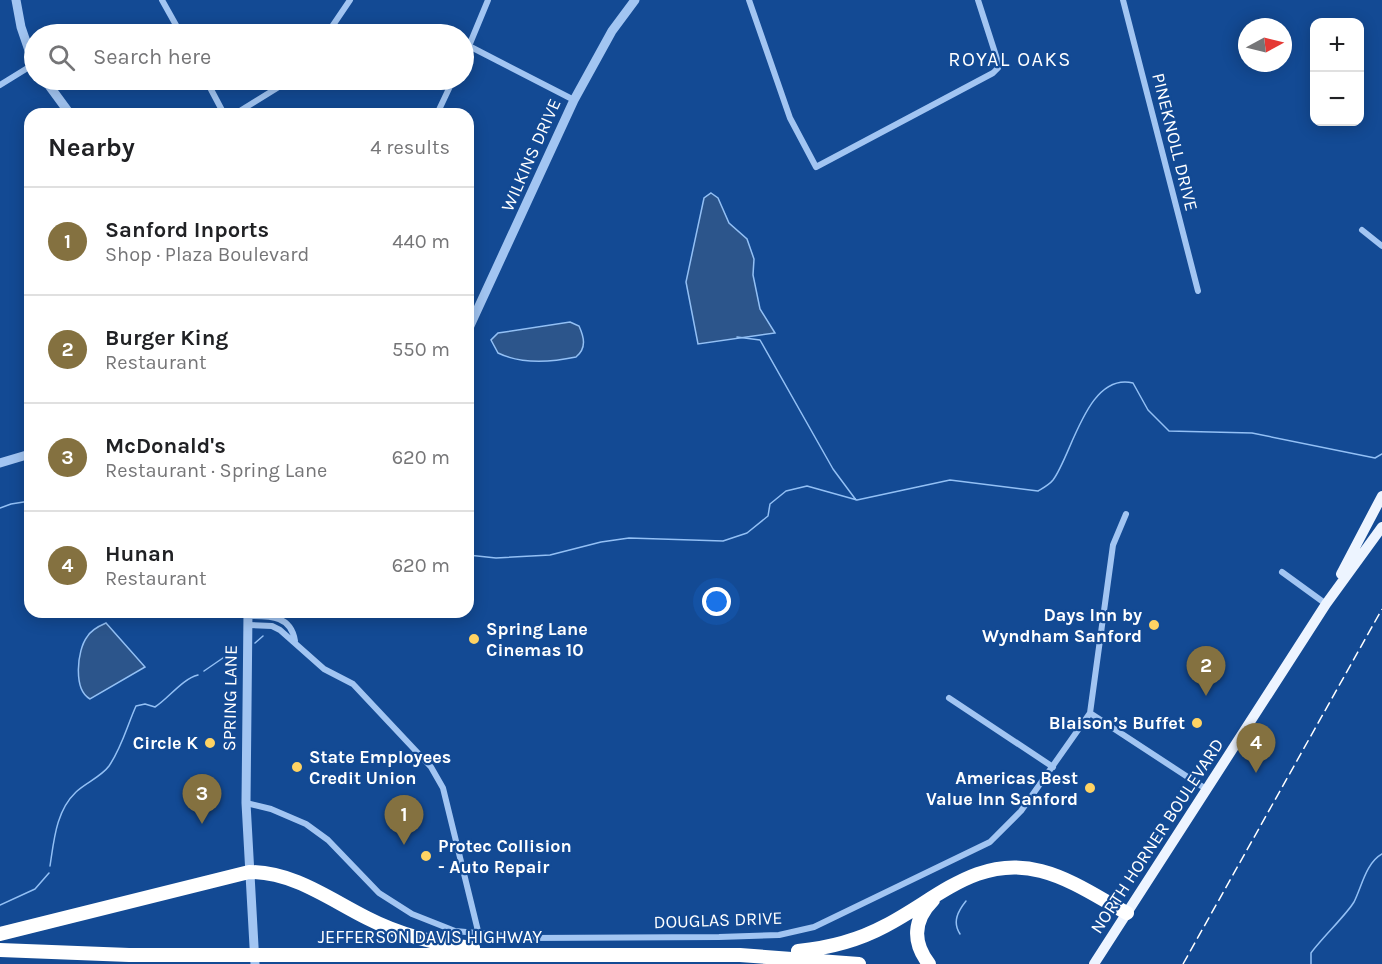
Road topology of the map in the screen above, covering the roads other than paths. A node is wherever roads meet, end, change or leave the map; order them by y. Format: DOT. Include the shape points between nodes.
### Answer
graph roads {
  1 [pos="16,0"];
  2 [pos="162,0"];
  3 [pos="340,0"];
  4 [pos="488,0"];
  5 [pos="635,0"];
  6 [pos="749,0"];
  7 [pos="978,0"];
  8 [pos="1123,0"];
  9 [pos="348,2"];
  10 [pos="175,24"];
  11 [pos="334,24"];
  12 [pos="474,34"];
  13 [pos="24,36"];
  14 [pos="474,49"];
  15 [pos="24,70"];
  16 [pos="0,85"];
  17 [pos="52,90"];
  18 [pos="211,90"];
  19 [pos="274,90"];
  20 [pos="448,90"];
  21 [pos="574,100"];
  22 [pos="66,108"];
  23 [pos="221,108"];
  24 [pos="245,108"];
  25 [pos="440,108"];
  26 [pos="1362,230"];
  27 [pos="1382,246"];
  28 [pos="1198,291"];
  29 [pos="474,317"];
  30 [pos="24,456"];
  31 [pos="0,463"];
  32 [pos="1382,496"];
  33 [pos="1126,514"];
  34 [pos="1382,527"];
  35 [pos="1282,572"];
  36 [pos="1326,604"];
  37 [pos="248,618"];
  38 [pos="278,618"];
  39 [pos="295,641"];
  40 [pos="949,698"];
  41 [pos="1090,713"];
  42 [pos="1053,767"];
  43 [pos="1206,789"];
  44 [pos="246,804"];
  45 [pos="249,872"];
  46 [pos="948,888"];
  47 [pos="1127,913"];
  48 [pos="0,934"];
  49 [pos="479,935"];
  50 [pos="0,950"];
  51 [pos="507,955"];
  52 [pos="775,956"];
  53 [pos="255,964"];
  54 [pos="859,964"];
  55 [pos="929,964"];
  56 [pos="1094,964"];
  1 -- 13 [label="street"];
  2 -- 10 [label="street"];
  3 -- 9 [label="street"];
  4 -- 12 [label="street"];
  5 -- 21 [label="street, WILKINS DRIVE" via="612,31"];
  6 -- 7 [label="street" via="790,118 816,167 998,68"];
  8 -- 28 [label="street, PINEKNOLL DRIVE"];
  9 -- 11 [label="street"];
  14 -- 21 [label="street"];
  15 -- 16 [label="street"];
  17 -- 22 [label="street"];
  18 -- 23 [label="street"];
  19 -- 24 [label="street"];
  20 -- 25 [label="street"];
  21 -- 29 [label="street, WILKINS DRIVE"];
  26 -- 27 [label="street"];
  30 -- 31 [label="street"];
  32 -- 36 [label="main road, NORTH HORNER BOULEVARD"];
  33 -- 41 [label="street, DOUGLAS DRIVE" via="1113,545"];
  34 -- 36 [label="main road, NORTH HORNER BOULEVARD"];
  35 -- 36 [label="street"];
  36 -- 43 [label="main road, NORTH HORNER BOULEVARD"];
  37 -- 39 [label="street" via="272,626"];
  37 -- 44 [label="street, SPRING LANE"];
  38 -- 39 [label="street" via="294,632"];
  39 -- 49 [label="street" via="306,655 353,684 438,777"];
  40 -- 42 [label="street"];
  41 -- 42 [label="street, DOUGLAS DRIVE"];
  41 -- 43 [label="street"];
  42 -- 49 [label="street, DOUGLAS DRIVE" via="1021,811 990,842 814,927 773,935 719,937"];
  43 -- 47 [label="main road, NORTH HORNER BOULEVARD"];
  44 -- 45 [label="street, SPRING LANE"];
  44 -- 49 [label="street, DOUGLAS DRIVE" via="271,809 306,824 328,840 379,893 412,914 455,932"];
  45 -- 48 [label="highway"];
  45 -- 51 [label="highway" via="288,878 401,933"];
  45 -- 53 [label="street, SPRING LANE"];
  46 -- 47 [label="highway" via="980,872 1028,868 1068,880"];
  46 -- 52 [label="highway" via="865,936 837,946"];
  46 -- 55 [label="highway" via="926,909 915,932"];
  47 -- 56 [label="main road, NORTH HORNER BOULEVARD"];
  50 -- 51 [label="highway, JEFFERSON DAVIS HIGHWAY" via="129,955"];
  51 -- 52 [label="highway, JEFFERSON DAVIS HIGHWAY"];
  52 -- 54 [label="highway, JEFFERSON DAVIS HIGHWAY"];
}
